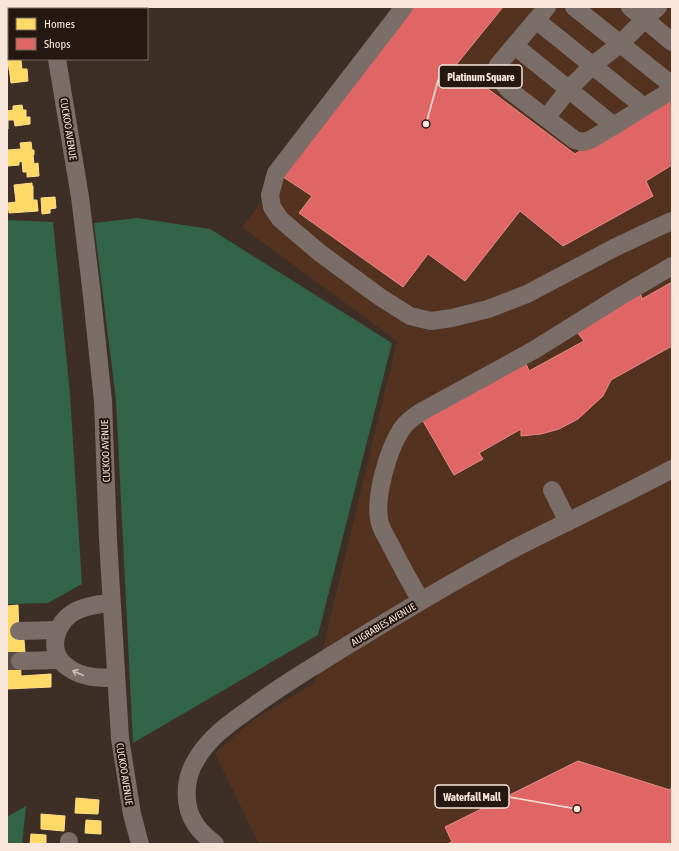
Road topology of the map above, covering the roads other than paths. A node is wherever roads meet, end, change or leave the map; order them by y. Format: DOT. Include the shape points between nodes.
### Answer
graph roads {
  1 [pos="404,7"];
  2 [pos="574,7"];
  3 [pos="630,7"];
  4 [pos="658,7"];
  5 [pos="541,14"];
  6 [pos="644,19"];
  7 [pos="672,42"];
  8 [pos="620,44"];
  9 [pos="515,46"];
  10 [pos="57,60"];
  11 [pos="594,66"];
  12 [pos="672,85"];
  13 [pos="569,89"];
  14 [pos="672,90"];
  15 [pos="644,107"];
  16 [pos="546,118"];
  17 [pos="614,126"];
  18 [pos="672,221"];
  19 [pos="672,266"];
  20 [pos="672,469"];
  21 [pos="552,490"];
  22 [pos="568,522"];
  23 [pos="421,601"];
  24 [pos="111,603"];
  25 [pos="57,630"];
  26 [pos="19,631"];
  27 [pos="20,660"];
  28 [pos="58,660"];
  29 [pos="116,678"];
  30 [pos="140,844"];
  31 [pos="215,844"];
  1 -- 18 [label="street" via="276,173 270,195 272,207 280,219 320,253 410,316 431,321 488,309 527,294"];
  2 -- 8 [label="street"];
  3 -- 6 [label="street"];
  4 -- 6 [label="street"];
  5 -- 9 [label="street"];
  5 -- 11 [label="street"];
  6 -- 7 [label="street"];
  6 -- 8 [label="street"];
  8 -- 11 [label="street"];
  8 -- 12 [label="street"];
  9 -- 13 [label="street"];
  9 -- 16 [label="street" via="498,65 498,77 509,90"];
  10 -- 24 [label="street, CUCKOO AVENUE" via="80,198 102,393"];
  11 -- 13 [label="street"];
  11 -- 15 [label="street"];
  13 -- 16 [label="street"];
  13 -- 17 [label="street"];
  14 -- 15 [label="street"];
  15 -- 17 [label="street"];
  16 -- 17 [label="street" via="575,140 582,142"];
  19 -- 23 [label="street" via="534,350 421,412 408,421 401,430 387,459 379,499 379,519 382,530"];
  20 -- 22 [label="street, AUGRABIES AVENUE"];
  21 -- 22 [label="street"];
  22 -- 23 [label="street, AUGRABIES AVENUE" via="519,546"];
  23 -- 31 [label="street, AUGRABIES AVENUE" via="296,677 224,727 208,743 192,766 187,785 187,803 196,826"];
  24 -- 25 [label="street" via="96,604 78,610 65,619"];
  24 -- 29 [label="street, CUCKOO AVENUE"];
  25 -- 26 [label="street"];
  25 -- 28 [label="street" via="55,644"];
  27 -- 28 [label="street"];
  29 -- 28 [label="street, one-way" via="82,675"];
  29 -- 30 [label="street, CUCKOO AVENUE" via="125,780"];
}
